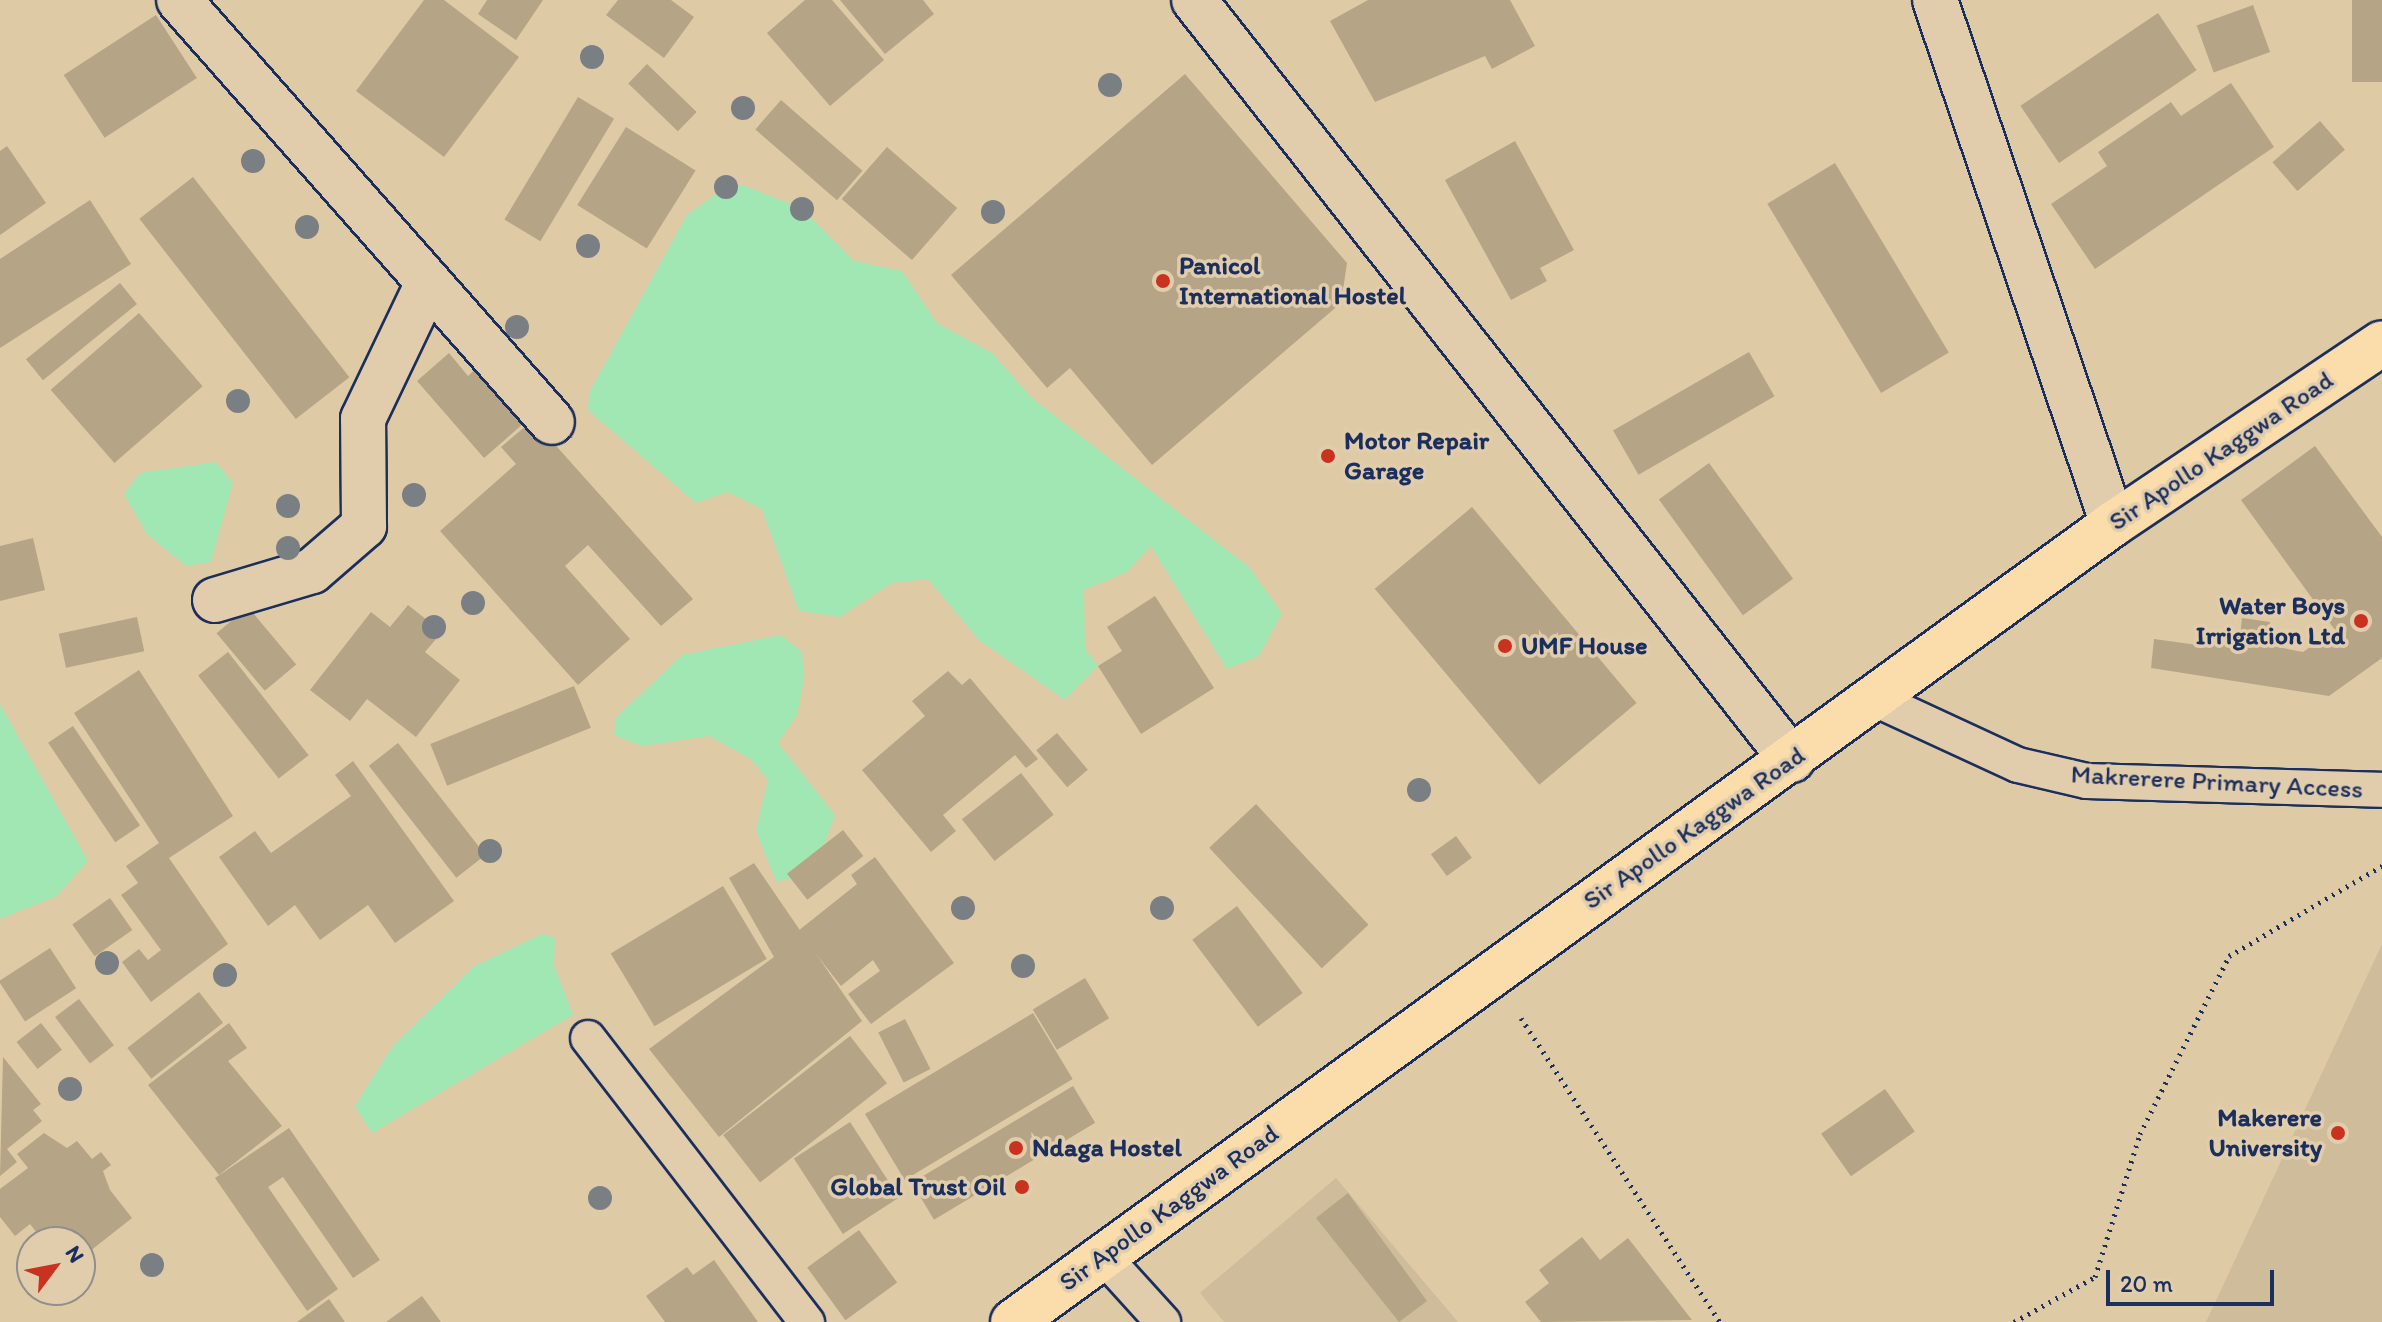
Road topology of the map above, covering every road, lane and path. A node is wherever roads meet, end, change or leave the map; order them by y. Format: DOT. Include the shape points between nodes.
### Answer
graph roads {
  1 [pos="179,0"];
  2 [pos="1194,0"];
  3 [pos="1935,0"];
  4 [pos="428,283"];
  5 [pos="2382,343"];
  6 [pos="552,422"];
  7 [pos="2113,524"];
  8 [pos="215,600"];
  9 [pos="1875,699"];
  10 [pos="1792,760"];
  11 [pos="2382,790"];
  12 [pos="2382,866"];
  13 [pos="1490,970"];
  14 [pos="588,1038"];
  15 [pos="1104,1257"];
  16 [pos="807,1322"];
  17 [pos="1013,1322"];
  18 [pos="1163,1322"];
  19 [pos="1720,1322"];
  20 [pos="2014,1322"];
  1 -- 4 [label="street"];
  2 -- 10 [label="street"];
  3 -- 7 [label="street"];
  4 -- 6 [label="street"];
  4 -- 8 [label="street" via="363,419 364,526 312,571"];
  5 -- 7 [label="main road, Sir Apollo Kaggwa Road"];
  7 -- 9 [label="main road, Sir Apollo Kaggwa Road"];
  9 -- 10 [label="main road, Sir Apollo Kaggwa Road"];
  9 -- 11 [label="lane, Makrerere Primary Access" via="2018,765 2087,781"];
  10 -- 13 [label="main road, Sir Apollo Kaggwa Road"];
  12 -- 20 [label="path" via="2229,956 2140,1134 2095,1277"];
  13 -- 15 [label="main road, Sir Apollo Kaggwa Road"];
  13 -- 19 [label="path"];
  14 -- 16 [label="lane"];
  15 -- 17 [label="main road, Sir Apollo Kaggwa Road"];
  15 -- 18 [label="lane"];
}
